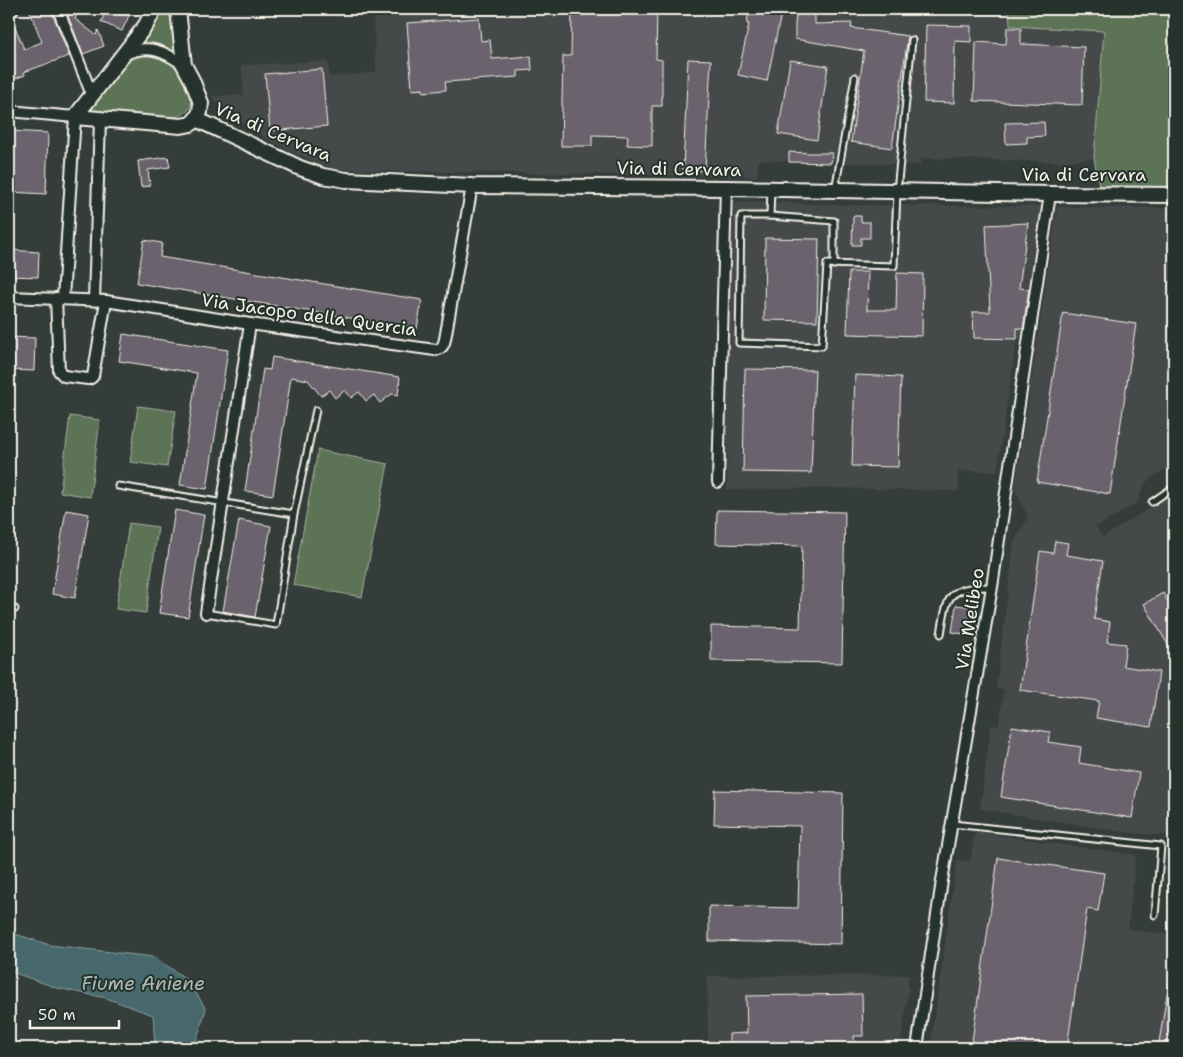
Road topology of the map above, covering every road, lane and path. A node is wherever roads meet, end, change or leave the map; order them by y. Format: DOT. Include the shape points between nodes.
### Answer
graph roads {
  1 [pos="13,9"];
  2 [pos="58,9"];
  3 [pos="9,10"];
  4 [pos="154,11"];
  5 [pos="178,11"];
  6 [pos="912,40"];
  7 [pos="125,54"];
  8 [pos="184,65"];
  9 [pos="854,77"];
  10 [pos="92,95"];
  11 [pos="9,111"];
  12 [pos="75,117"];
  13 [pos="196,119"];
  14 [pos="100,120"];
  15 [pos="472,186"];
  16 [pos="726,188"];
  17 [pos="770,189"];
  18 [pos="835,190"];
  19 [pos="897,191"];
  20 [pos="1050,194"];
  21 [pos="1174,195"];
  22 [pos="770,216"];
  23 [pos="834,265"];
  24 [pos="9,296"];
  25 [pos="60,298"];
  26 [pos="94,300"];
  27 [pos="106,301"];
  28 [pos="250,324"];
  29 [pos="316,410"];
  30 [pos="718,482"];
  31 [pos="118,486"];
  32 [pos="1174,487"];
  33 [pos="1152,502"];
  34 [pos="223,503"];
  35 [pos="294,514"];
  36 [pos="992,587"];
  37 [pos="9,609"];
  38 [pos="15,609"];
  39 [pos="206,613"];
  40 [pos="941,634"];
  41 [pos="952,824"];
  42 [pos="1155,915"];
  43 [pos="917,1048"];
  1 -- 3 [label="street"];
  2 -- 10 [label="street"];
  4 -- 7 [label="street"];
  5 -- 8 [label="street"];
  6 -- 19 [label="lane"];
  7 -- 8 [label="street" via="152,49 166,53"];
  7 -- 10 [label="street"];
  8 -- 13 [label="street, Via di Cervara" via="201,103"];
  9 -- 18 [label="lane"];
  10 -- 12 [label="street"];
  11 -- 12 [label="street"];
  12 -- 14 [label="street, Via di Cervara"];
  12 -- 25 [label="street"];
  13 -- 14 [label="street, Via di Cervara" via="181,126"];
  13 -- 15 [label="street, Via di Cervara" via="322,176"];
  14 -- 26 [label="street"];
  15 -- 16 [label="street, Via di Cervara"];
  15 -- 28 [label="street, Via Jacopo della Quercia" via="445,339 439,349"];
  16 -- 17 [label="street, Via di Cervara"];
  16 -- 30 [label="street"];
  17 -- 18 [label="street, Via di Cervara"];
  17 -- 22 [label="lane"];
  18 -- 19 [label="street, Via di Cervara"];
  19 -- 20 [label="street, Via di Cervara"];
  19 -- 23 [label="lane" via="894,266"];
  20 -- 21 [label="street, Via di Cervara"];
  20 -- 36 [label="street, Via Melibeo"];
  22 -- 23 [label="lane" via="834,221"];
  22 -- 23 [label="lane" via="741,216 739,343 822,346 827,264"];
  24 -- 25 [label="street, Via Jacopo della Quercia"];
  25 -- 26 [label="street, Via Jacopo della Quercia"];
  25 -- 27 [label="street" via="60,374 88,379 93,376"];
  26 -- 27 [label="street, Via Jacopo della Quercia"];
  27 -- 28 [label="street, Via Jacopo della Quercia"];
  28 -- 34 [label="street"];
  29 -- 35 [label="lane"];
  31 -- 34 [label="lane"];
  32 -- 33 [label="lane"];
  34 -- 35 [label="lane"];
  34 -- 39 [label="street"];
  35 -- 39 [label="lane" via="276,625"];
  36 -- 40 [label="lane" via="957,592 948,600"];
  36 -- 41 [label="street, Via Melibeo"];
  37 -- 38 [label="lane"];
  41 -- 42 [label="lane" via="1161,846"];
  41 -- 43 [label="street, Via Melibeo"];
}
